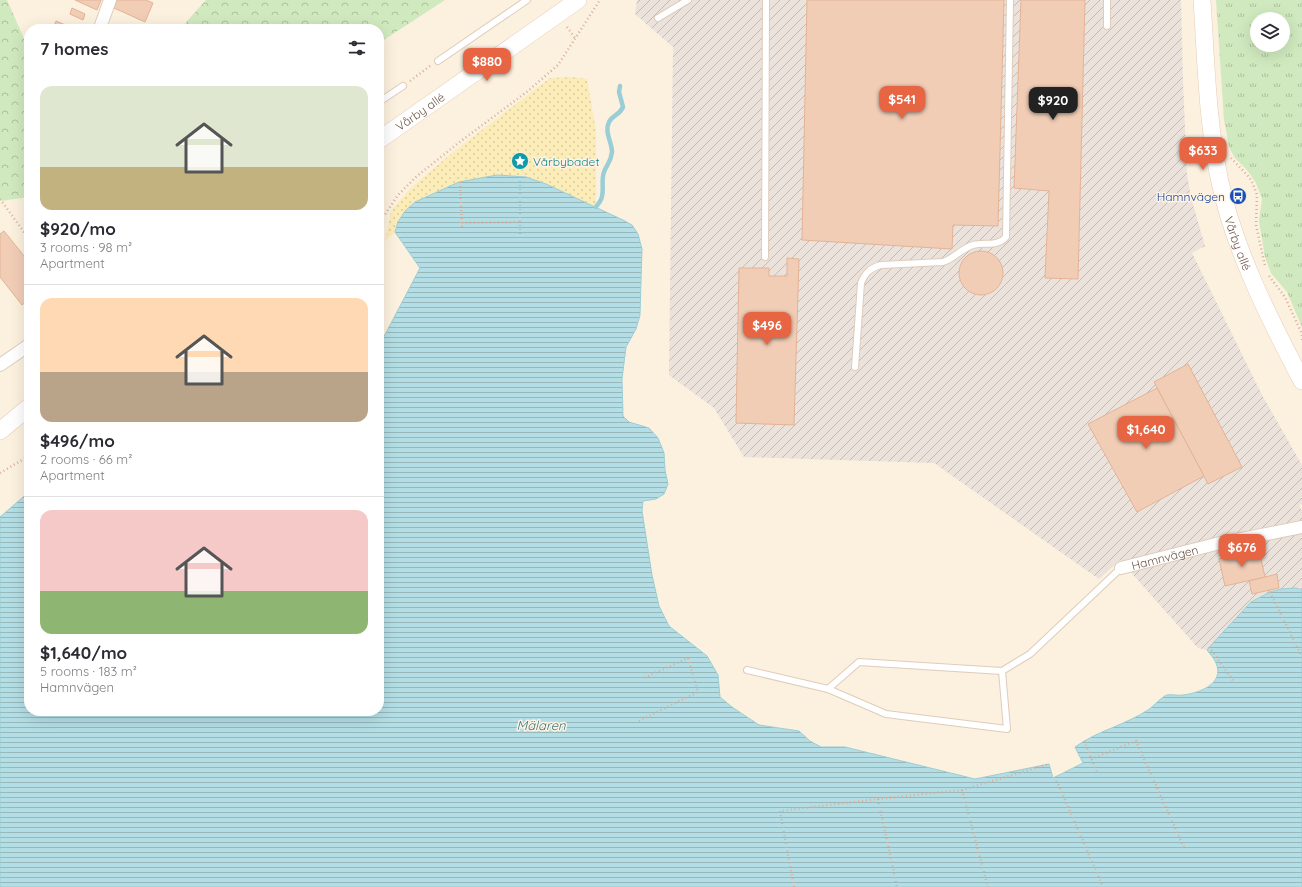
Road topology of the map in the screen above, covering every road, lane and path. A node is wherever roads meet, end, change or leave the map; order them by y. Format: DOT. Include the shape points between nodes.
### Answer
graph roads {
  1 [pos="110,0"];
  2 [pos="527,0"];
  3 [pos="578,0"];
  4 [pos="600,0"];
  5 [pos="688,0"];
  6 [pos="766,0"];
  7 [pos="1010,0"];
  8 [pos="1107,0"];
  9 [pos="1202,0"];
  10 [pos="658,18"];
  11 [pos="101,24"];
  12 [pos="1107,26"];
  13 [pos="438,60"];
  14 [pos="403,86"];
  15 [pos="384,99"];
  16 [pos="384,136"];
  17 [pos="1228,154"];
  18 [pos="520,177"];
  19 [pos="460,182"];
  20 [pos="0,199"];
  21 [pos="384,216"];
  22 [pos="520,222"];
  23 [pos="462,223"];
  24 [pos="462,228"];
  25 [pos="24,233"];
  26 [pos="520,237"];
  27 [pos="765,257"];
  28 [pos="1302,344"];
  29 [pos="24,348"];
  30 [pos="0,365"];
  31 [pos="855,367"];
  32 [pos="1302,381"];
  33 [pos="24,412"];
  34 [pos="0,431"];
  35 [pos="24,459"];
  36 [pos="0,473"];
  37 [pos="1302,527"];
  38 [pos="1121,568"];
  39 [pos="1270,592"];
  40 [pos="1209,647"];
  41 [pos="1302,657"];
  42 [pos="747,670"];
  43 [pos="1002,671"];
  44 [pos="644,678"];
  45 [pos="1234,682"];
  46 [pos="828,689"];
  47 [pos="640,721"];
  48 [pos="1084,741"];
  49 [pos="1091,759"];
  50 [pos="1049,764"];
  51 [pos="1098,774"];
  52 [pos="1056,777"];
  53 [pos="962,790"];
  54 [pos="878,798"];
  55 [pos="1185,850"];
  56 [pos="794,887"];
  57 [pos="896,887"];
  58 [pos="988,887"];
  59 [pos="1103,887"];
  1 -- 11 [label="street"];
  2 -- 13 [label="lane"];
  3 -- 16 [label="street, Vårby allé"];
  4 -- 21 [label="path" via="558,65 417,176 398,195"];
  5 -- 10 [label="lane"];
  6 -- 27 [label="lane"];
  7 -- 31 [label="lane" via="1006,237 997,243 972,245 943,262 881,266 868,271 861,283"];
  8 -- 12 [label="lane"];
  9 -- 32 [label="street, Vårby allé" via="1211,133 1220,183 1244,261"];
  13 -- 14 [label="path"];
  14 -- 15 [label="lane"];
  17 -- 28 [label="path" via="1249,177 1256,190 1256,225 1267,273 1285,297 1302,334"];
  18 -- 22 [label="path"];
  19 -- 23 [label="path"];
  20 -- 25 [label="path"];
  22 -- 23 [label="path"];
  22 -- 26 [label="path"];
  23 -- 24 [label="path"];
  29 -- 30 [label="street"];
  33 -- 34 [label="street"];
  35 -- 36 [label="path"];
  37 -- 38 [label="street, Hamnvägen" via="1216,544"];
  38 -- 43 [label="lane" via="1030,654"];
  39 -- 41 [label="path"];
  40 -- 45 [label="path"];
  42 -- 46 [label="lane"];
  43 -- 46 [label="lane" via="859,662"];
  43 -- 46 [label="lane" via="1007,729 886,714"];
  44 -- 47 [label="path" via="688,658 698,692"];
  48 -- 49 [label="path"];
  49 -- 51 [label="path"];
  49 -- 55 [label="path" via="1136,741"];
  50 -- 53 [label="path"];
  52 -- 59 [label="path"];
  53 -- 54 [label="path"];
  53 -- 58 [label="path"];
  54 -- 56 [label="path" via="780,811"];
  54 -- 57 [label="path"];
}
